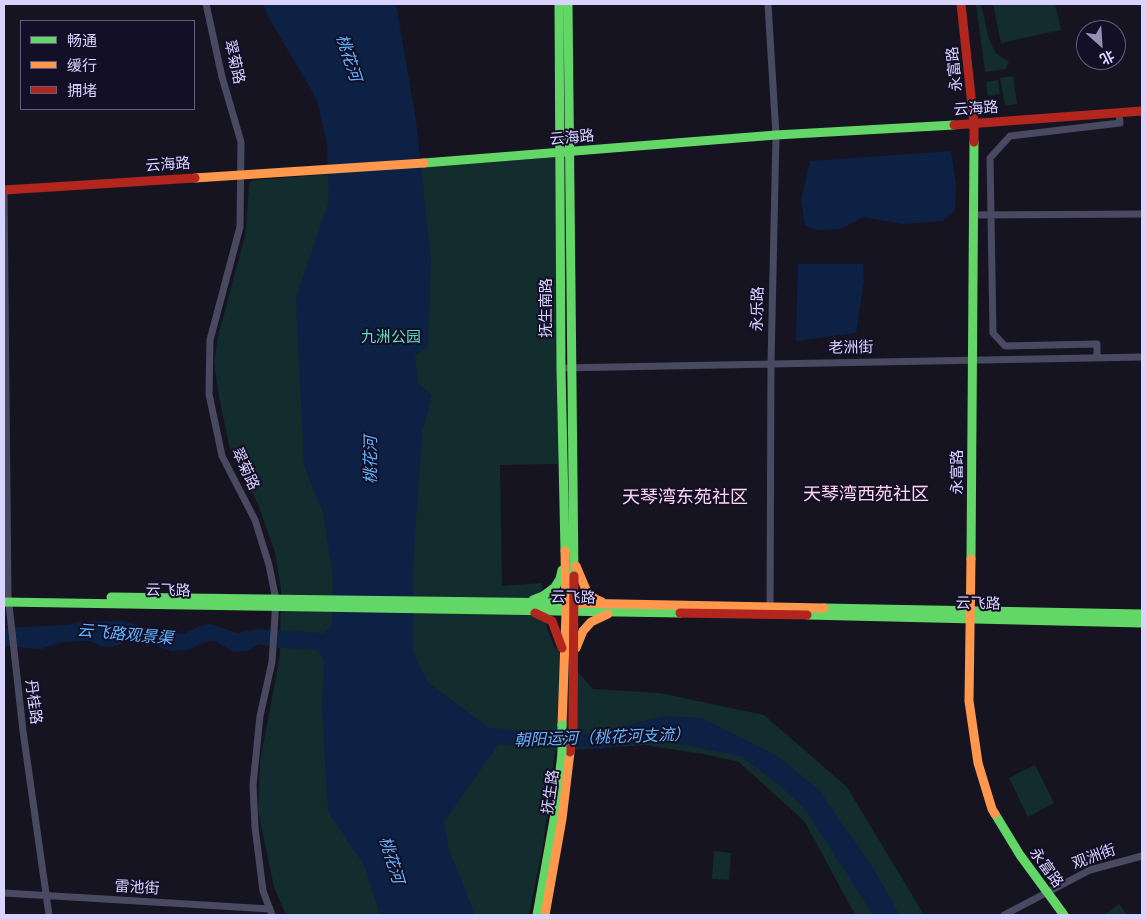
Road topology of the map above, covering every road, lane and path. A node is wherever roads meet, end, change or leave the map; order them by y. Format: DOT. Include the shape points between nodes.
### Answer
graph roads {
  1 [pos="206,4"];
  2 [pos="559,4"];
  3 [pos="568,4"];
  4 [pos="768,4"];
  5 [pos="961,4"];
  6 [pos="1142,111"];
  7 [pos="1119,113"];
  8 [pos="974,124"];
  9 [pos="776,135"];
  10 [pos="564,152"];
  11 [pos="241,174"];
  12 [pos="4,190"];
  13 [pos="991,214"];
  14 [pos="1142,214"];
  15 [pos="974,215"];
  16 [pos="1142,357"];
  17 [pos="1097,358"];
  18 [pos="972,360"];
  19 [pos="771,363"];
  20 [pos="572,367"];
  21 [pos="561,368"];
  22 [pos="569,556"];
  23 [pos="6,599"];
  24 [pos="276,603"];
  25 [pos="607,604"];
  26 [pos="529,607"];
  27 [pos="570,607"];
  28 [pos="770,611"];
  29 [pos="613,612"];
  30 [pos="971,614"];
  31 [pos="1142,614"];
  32 [pos="1142,623"];
  33 [pos="569,656"];
  34 [pos="566,754"];
  35 [pos="1142,856"];
  36 [pos="1047,892"];
  37 [pos="4,893"];
  38 [pos="46,897"];
  39 [pos="271,912"];
  40 [pos="49,915"];
  41 [pos="536,915"];
  42 [pos="545,915"];
  43 [pos="1004,915"];
  44 [pos="1064,915"];
  1 -- 11 [label="street, 翠菊路" via="241,142"];
  2 -- 10 [label="main road, 抚生南路"];
  3 -- 10 [label="main road, 抚生南路"];
  4 -- 9 [label="street, 永乐路"];
  5 -- 8 [label="main road, 永富路"];
  6 -- 7 [label="main road, 云海路"];
  7 -- 8 [label="main road, 云海路"];
  7 -- 13 [label="street" via="1120,123 1010,136 990,158"];
  8 -- 9 [label="main road, 云海路"];
  8 -- 15 [label="main road, 永富路"];
  9 -- 10 [label="main road, 云海路"];
  9 -- 19 [label="street, 永乐路"];
  10 -- 11 [label="main road, 云海路"];
  10 -- 20 [label="main road, 抚生南路"];
  10 -- 21 [label="main road, 抚生南路"];
  11 -- 12 [label="main road, 云海路"];
  11 -- 24 [label="street, 翠菊路" via="240,227 210,340 209,394 222,456 255,520 269,565"];
  12 -- 23 [label="street, 丹桂路"];
  13 -- 14 [label="street"];
  13 -- 15 [label="street"];
  13 -- 17 [label="street" via="993,332 1005,346 1097,344"];
  15 -- 18 [label="main road, 永富路"];
  16 -- 17 [label="street, 老洲街"];
  17 -- 18 [label="street, 老洲街"];
  18 -- 19 [label="street, 老洲街"];
  18 -- 30 [label="main road, 永富路"];
  19 -- 20 [label="street, 老洲街"];
  19 -- 28 [label="street, 永乐路"];
  20 -- 21 [label="street, 老洲街"];
  20 -- 22 [label="main road, 抚生南路"];
  21 -- 22 [label="main road, 抚生南路"];
  22 -- 25 [label="main road" via="587,592"];
  22 -- 26 [label="main road" via="555,587"];
  22 -- 27 [label="main road, 抚生南路"];
  23 -- 24 [label="main road, 云飞路"];
  23 -- 38 [label="street, 丹桂路"];
  24 -- 26 [label="main road, 云飞路"];
  24 -- 39 [label="street, 翠菊路" via="272,662 260,716 253,785 263,891"];
  25 -- 27 [label="main road, 云飞路"];
  25 -- 28 [label="main road, 云飞路"];
  26 -- 27 [label="main road, 云飞路"];
  26 -- 33 [label="main road" via="552,622"];
  27 -- 29 [label="main road, 云飞路"];
  27 -- 33 [label="main road, 抚生路"];
  28 -- 29 [label="main road, 云飞路"];
  28 -- 30 [label="main road, 云飞路"];
  29 -- 33 [label="main road" via="591,622"];
  30 -- 31 [label="main road, 云飞路"];
  30 -- 32 [label="main road, 云飞路"];
  30 -- 36 [label="main road, 永富路" via="969,702 978,763 992,809"];
  33 -- 34 [label="main road, 抚生路, bridge" via="562,725"];
  33 -- 34 [label="main road, 抚生路" via="573,728"];
  34 -- 41 [label="main road, 抚生路"];
  34 -- 42 [label="main road, 抚生路" via="562,820"];
  35 -- 36 [label="street, 观洲街" via="1090,870"];
  36 -- 43 [label="street, 观洲街"];
  36 -- 44 [label="main road, 永富路"];
  37 -- 38 [label="street, 雷池街"];
  38 -- 39 [label="street, 雷池街"];
  38 -- 40 [label="street, 丹桂路"];
}
